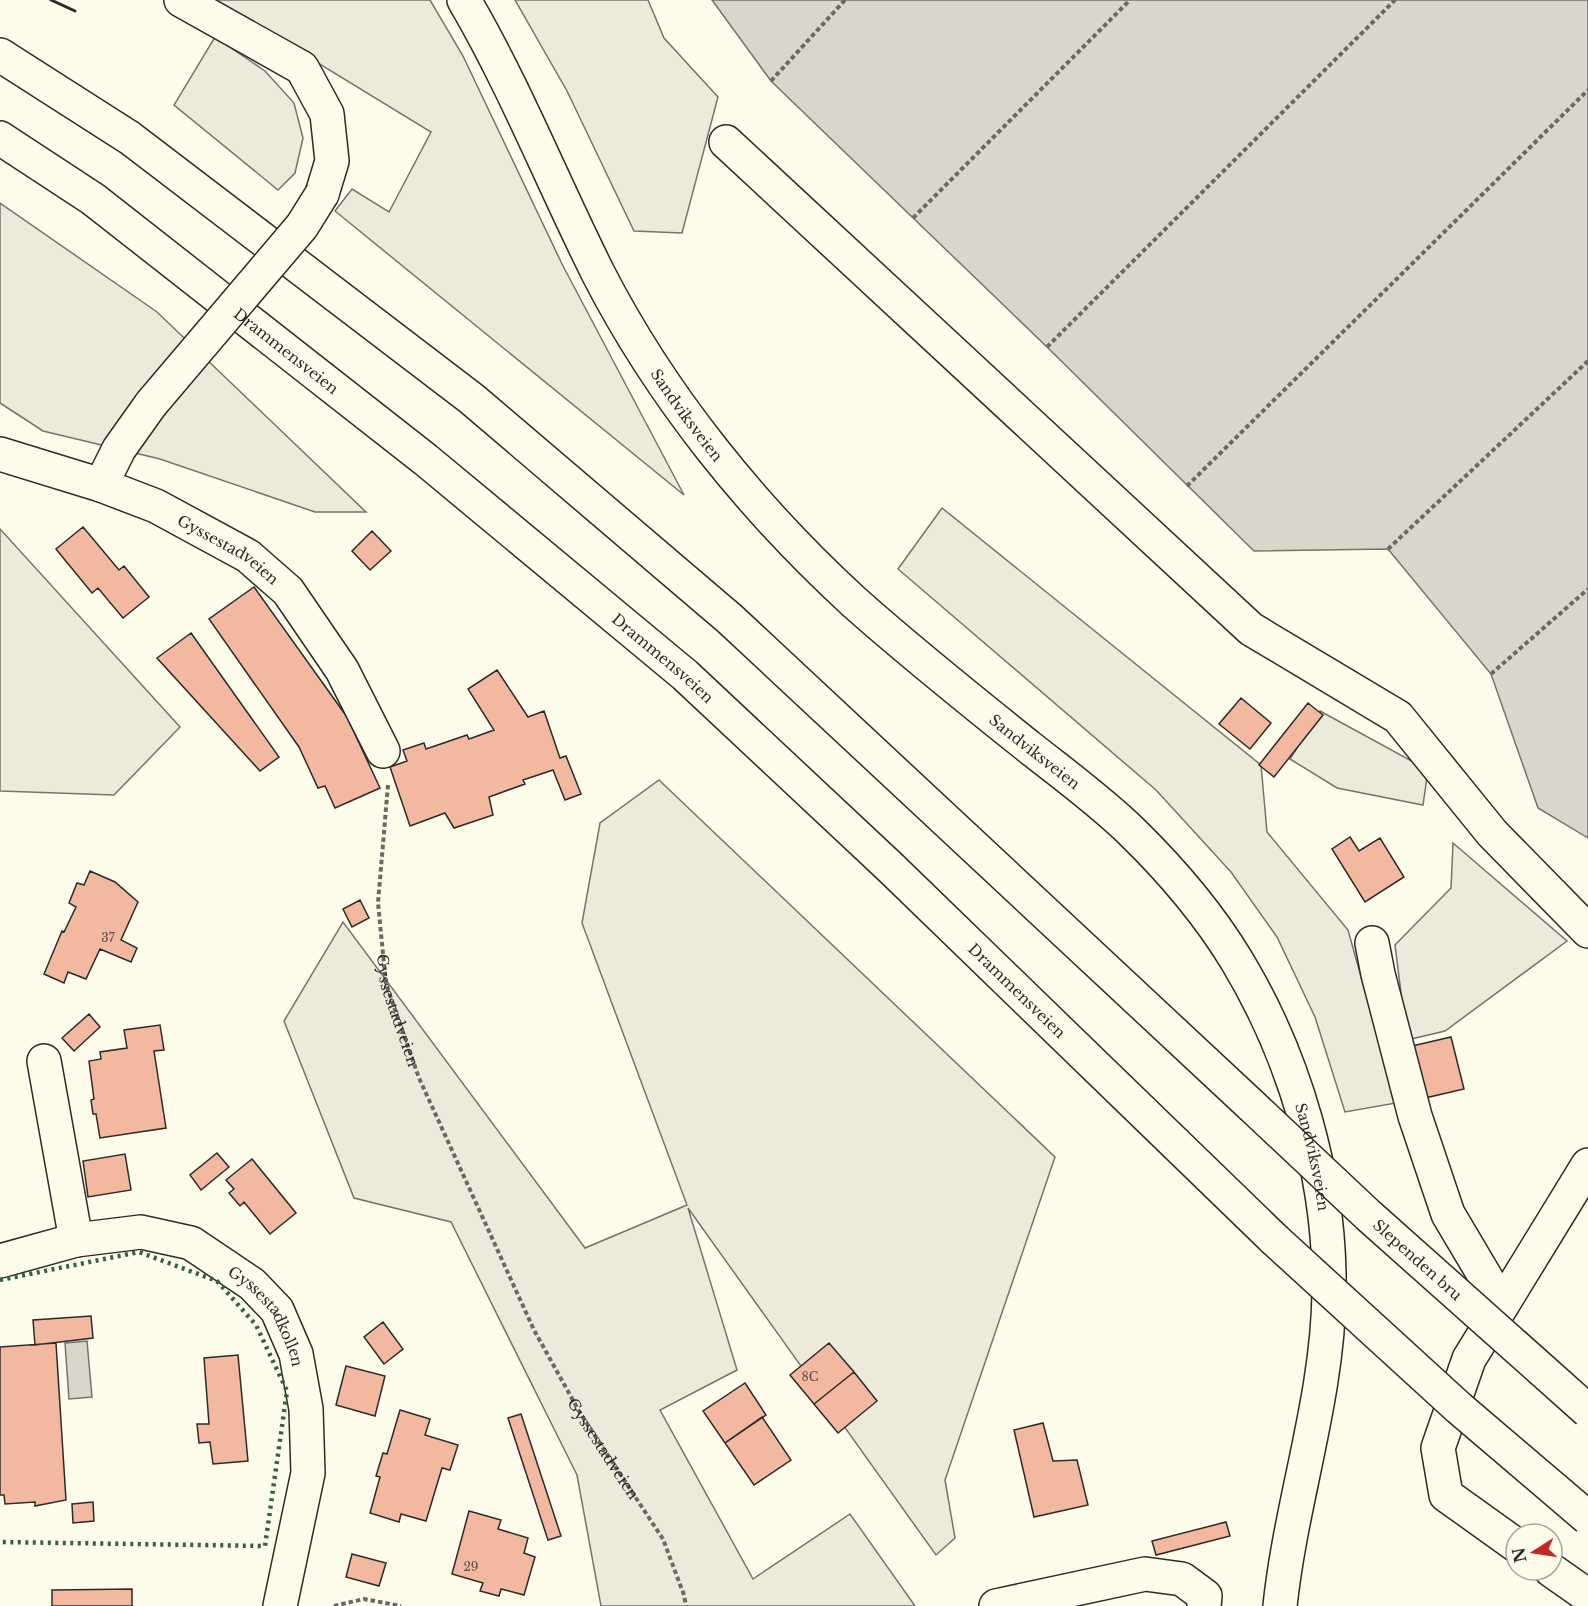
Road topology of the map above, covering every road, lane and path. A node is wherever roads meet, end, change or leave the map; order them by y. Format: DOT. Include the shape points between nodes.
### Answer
graph roads {
  1 [pos="181,0"];
  2 [pos="464,0"];
  3 [pos="845,0"];
  4 [pos="1130,0"];
  5 [pos="1395,0"];
  6 [pos="0,55"];
  7 [pos="771,81"];
  8 [pos="1588,90"];
  9 [pos="0,138"];
  10 [pos="726,142"];
  11 [pos="913,218"];
  12 [pos="1047,347"];
  13 [pos="1588,361"];
  14 [pos="0,454"];
  15 [pos="101,485"];
  16 [pos="1187,486"];
  17 [pos="1388,549"];
  18 [pos="1588,589"];
  19 [pos="1491,674"];
  20 [pos="383,751"];
  21 [pos="1588,931"];
  22 [pos="1372,943"];
  23 [pos="44,1061"];
  24 [pos="1588,1165"];
  25 [pos="76,1240"];
  26 [pos="0,1261"];
  27 [pos="1502,1305"];
  28 [pos="1588,1411"];
  29 [pos="1588,1518"];
  30 [pos="1504,1536"];
  31 [pos="1564,1579"];
  32 [pos="1588,1596"];
  33 [pos="280,1606"];
  34 [pos="334,1606"];
  35 [pos="402,1606"];
  36 [pos="686,1606"];
  37 [pos="996,1606"];
  38 [pos="1204,1606"];
  39 [pos="1280,1606"];
  1 -- 15 [label="main road, bridge" via="302,68 327,114 332,161 322,194 302,226 151,404 119,449"];
  2 -- 39 [label="main road, Sandviksveien" via="633,336 739,482 821,572 853,601 1132,832 1191,897 1238,962 1269,1024 1302,1112 1320,1184 1329,1255 1329,1296 1318,1393"];
  3 -- 7 [label="path"];
  4 -- 11 [label="path"];
  5 -- 12 [label="path"];
  6 -- 28 [label="main road, Slependen bru, bridge" via="130,138 472,399 730,619 1368,1215"];
  8 -- 16 [label="path"];
  9 -- 29 [label="main road, Drammensveien, bridge" via="93,199 426,460 685,675 890,867 1274,1239 1459,1408"];
  10 -- 21 [label="main road" via="1251,629 1398,717 1492,833"];
  13 -- 17 [label="path"];
  14 -- 15 [label="main road, Gyssestadveien"];
  15 -- 20 [label="main road, Gyssestadveien" via="156,506 248,556 288,591 342,670"];
  18 -- 19 [label="path"];
  20 -- 36 [label="path, Gyssestadveien" via="389,791 378,903 386,984 415,1068 534,1330 580,1413 663,1539"];
  22 -- 27 [label="main road" via="1415,1116 1448,1214"];
  23 -- 25 [label="main road"];
  24 -- 27 [label="main road"];
  25 -- 26 [label="main road, Gyssestadkollen"];
  25 -- 33 [label="main road, Gyssestadkollen" via="141,1232 191,1243 252,1284 277,1310 296,1354 306,1409 308,1473"];
  27 -- 30 [label="main road" via="1469,1359 1438,1448 1446,1495"];
  31 -- 32 [label="main road"];
  34 -- 35 [label="path" via="364,1599"];
  37 -- 38 [label="main road" via="1145,1574 1182,1579 1205,1596"];
}
